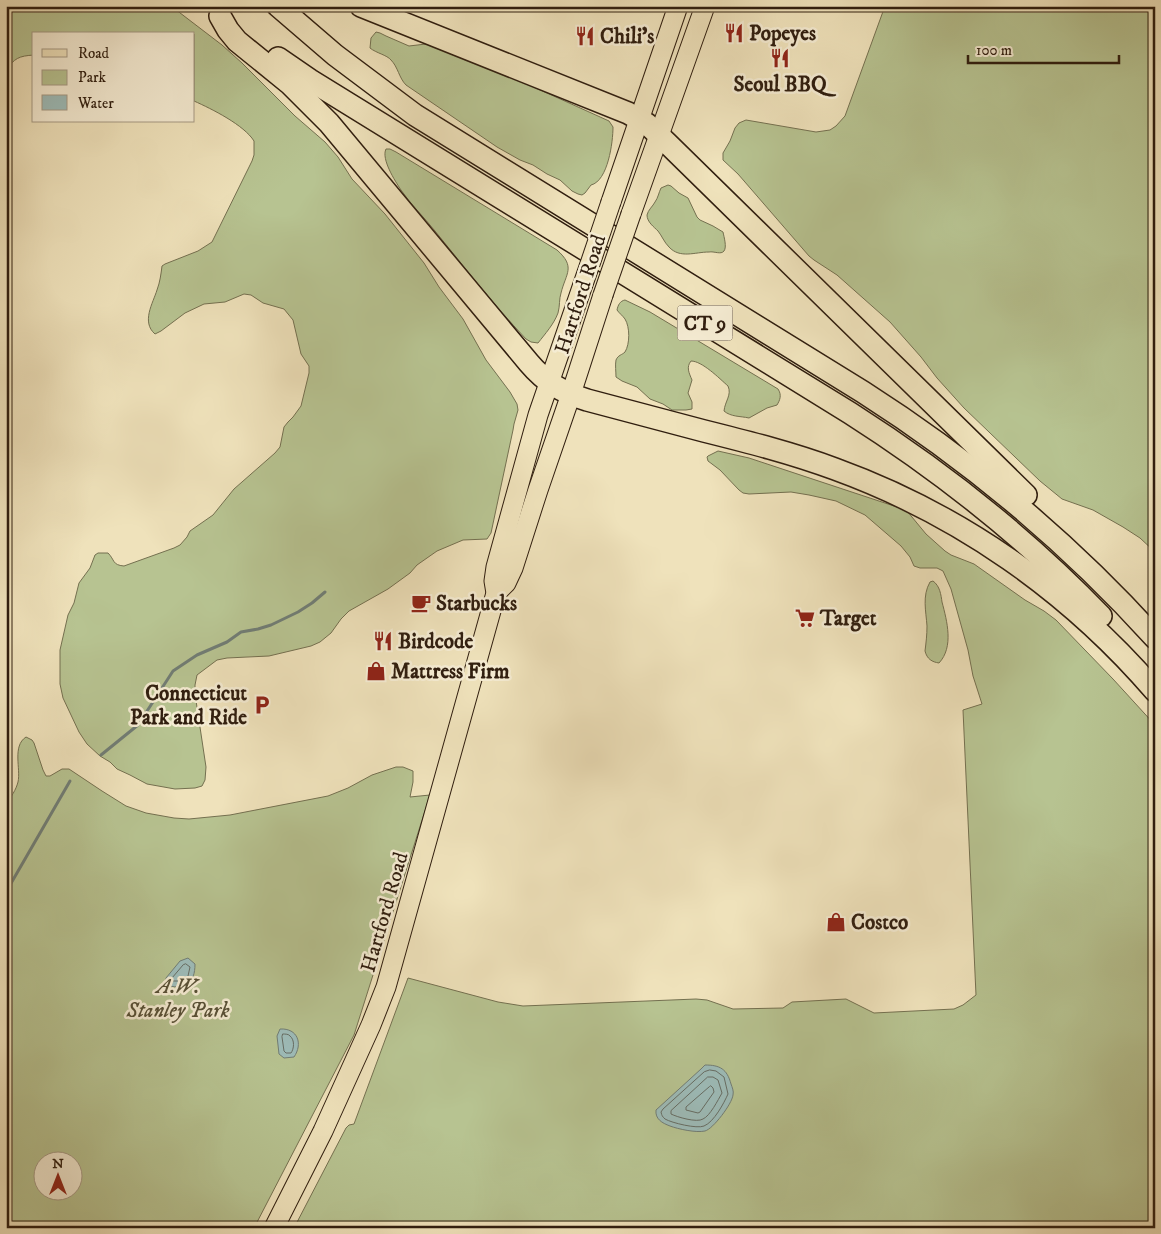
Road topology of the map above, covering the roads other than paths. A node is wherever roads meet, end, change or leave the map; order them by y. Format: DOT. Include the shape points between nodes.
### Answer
graph roads {
  1 [pos="278,6"];
  2 [pos="361,6"];
  3 [pos="678,6"];
  4 [pos="705,6"];
  5 [pos="214,11"];
  6 [pos="640,119"];
  7 [pos="659,135"];
  8 [pos="549,383"];
  9 [pos="571,394"];
  10 [pos="1102,582"];
  11 [pos="496,592"];
  12 [pos="1155,638"];
  13 [pos="1155,676"];
  14 [pos="1155,691"];
  15 [pos="274,1228"];
  1 -- 10 [label="highway, CT 9" via="335,56 422,119 905,419 1014,502"];
  2 -- 6 [label="highway"];
  3 -- 6 [label="main road, Hartford Road"];
  4 -- 7 [label="main road, Hartford Road"];
  5 -- 8 [label="highway" via="237,41 290,84 328,122"];
  5 -- 13 [label="highway, CT 9" via="310,80 909,452 975,501 1035,553 1095,610"];
  6 -- 7 [label="highway"];
  6 -- 8 [label="main road, Hartford Road, bridge"];
  7 -- 9 [label="main road, Hartford Road, bridge"];
  7 -- 10 [label="highway" via="1065,534"];
  8 -- 9 [label="highway"];
  8 -- 11 [label="main road, Hartford Road" via="496,567"];
  9 -- 11 [label="main road, Hartford Road" via="511,573"];
  9 -- 14 [label="highway" via="794,455 919,505 989,545 1047,587 1103,636"];
  10 -- 12 [label="highway, CT 9"];
  11 -- 15 [label="main road, Hartford Road" via="386,987 323,1131"];
}
